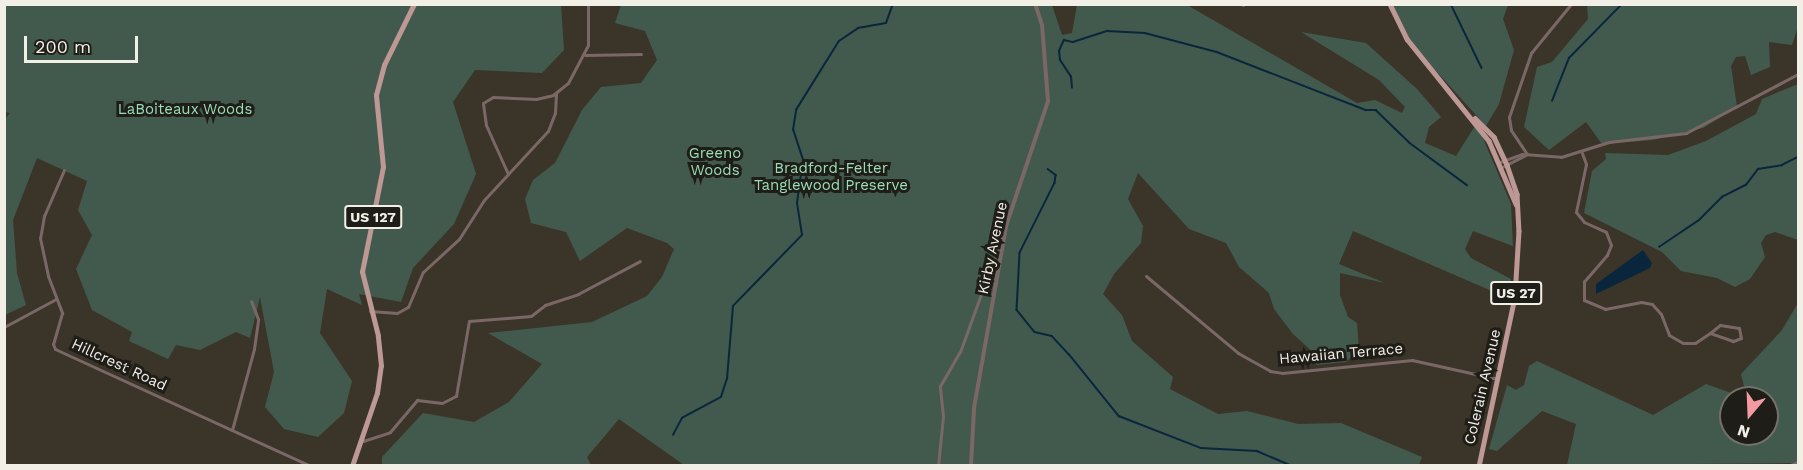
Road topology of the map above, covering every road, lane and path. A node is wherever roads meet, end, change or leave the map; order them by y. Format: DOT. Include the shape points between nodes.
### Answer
graph roads {
  1 [pos="414,4"];
  2 [pos="588,4"];
  3 [pos="1035,4"];
  4 [pos="1390,4"];
  5 [pos="1571,4"];
  6 [pos="641,54"];
  7 [pos="585,55"];
  8 [pos="1798,74"];
  9 [pos="556,93"];
  10 [pos="1520,147"];
  11 [pos="1582,153"];
  12 [pos="1527,154"];
  13 [pos="1516,156"];
  14 [pos="1504,164"];
  15 [pos="64,170"];
  16 [pos="508,174"];
  17 [pos="1006,226"];
  18 [pos="640,261"];
  19 [pos="1146,276"];
  20 [pos="56,299"];
  21 [pos="251,301"];
  22 [pos="370,311"];
  23 [pos="4,327"];
  24 [pos="1710,333"];
  25 [pos="1498,379"];
  26 [pos="232,430"];
  27 [pos="363,441"];
  28 [pos="1798,463"];
  29 [pos="311,465"];
  30 [pos="352,465"];
  31 [pos="938,465"];
  32 [pos="971,465"];
  33 [pos="1479,465"];
  34 [pos="1791,465"];
  1 -- 22 [label="main road, US 127" via="384,65 376,95 383,167 362,272"];
  2 -- 7 [label="street"];
  3 -- 17 [label="street, Kirby Avenue" via="1042,25 1048,100"];
  4 -- 14 [label="main road, Colerain Avenue / US 27" via="1407,39 1486,126"];
  5 -- 10 [label="street" via="1542,36 1526,63 1508,120"];
  6 -- 7 [label="street"];
  7 -- 9 [label="street" via="573,76"];
  8 -- 11 [label="street" via="1696,130 1653,140 1609,142"];
  9 -- 16 [label="street" via="555,113 548,131"];
  9 -- 16 [label="street" via="525,101 493,97 483,103 486,125"];
  10 -- 12 [label="street"];
  10 -- 13 [label="street"];
  11 -- 12 [label="street" via="1552,158"];
  11 -- 24 [label="street" via="1586,164 1576,212 1584,222 1606,232 1611,245 1584,281 1584,300 1605,309 1641,302 1653,304 1669,335 1683,343 1695,342"];
  12 -- 13 [label="street"];
  12 -- 14 [label="street"];
  13 -- 14 [label="street"];
  14 -- 25 [label="main road, Colerain Avenue / US 27" via="1518,206 1517,285"];
  15 -- 20 [label="street, Hillcrest Road" via="44,216 40,238"];
  16 -- 22 [label="street" via="484,200 459,239 423,272 408,307 397,313"];
  17 -- 31 [label="street" via="963,346 940,386 943,416"];
  17 -- 32 [label="street, Kirby Avenue" via="974,408"];
  18 -- 27 [label="street" via="578,294 545,305 531,316 469,321 456,396 442,404 417,400 390,432"];
  19 -- 25 [label="street, Hawaiian Terrace" via="1238,353 1270,371 1412,360"];
  20 -- 23 [label="street"];
  20 -- 26 [label="street, Hillcrest Road" via="62,313 55,349"];
  21 -- 26 [label="street" via="258,319 254,349"];
  22 -- 27 [label="main road, US 127" via="381,366"];
  24 -- 24 [label="street" via="1736,342 1742,334 1731,325 1720,325"];
  25 -- 33 [label="main road, Colerain Avenue / US 27"];
  26 -- 29 [label="street, Hillcrest Road"];
  27 -- 30 [label="main road, US 127"];
  28 -- 34 [label="street"];
}
